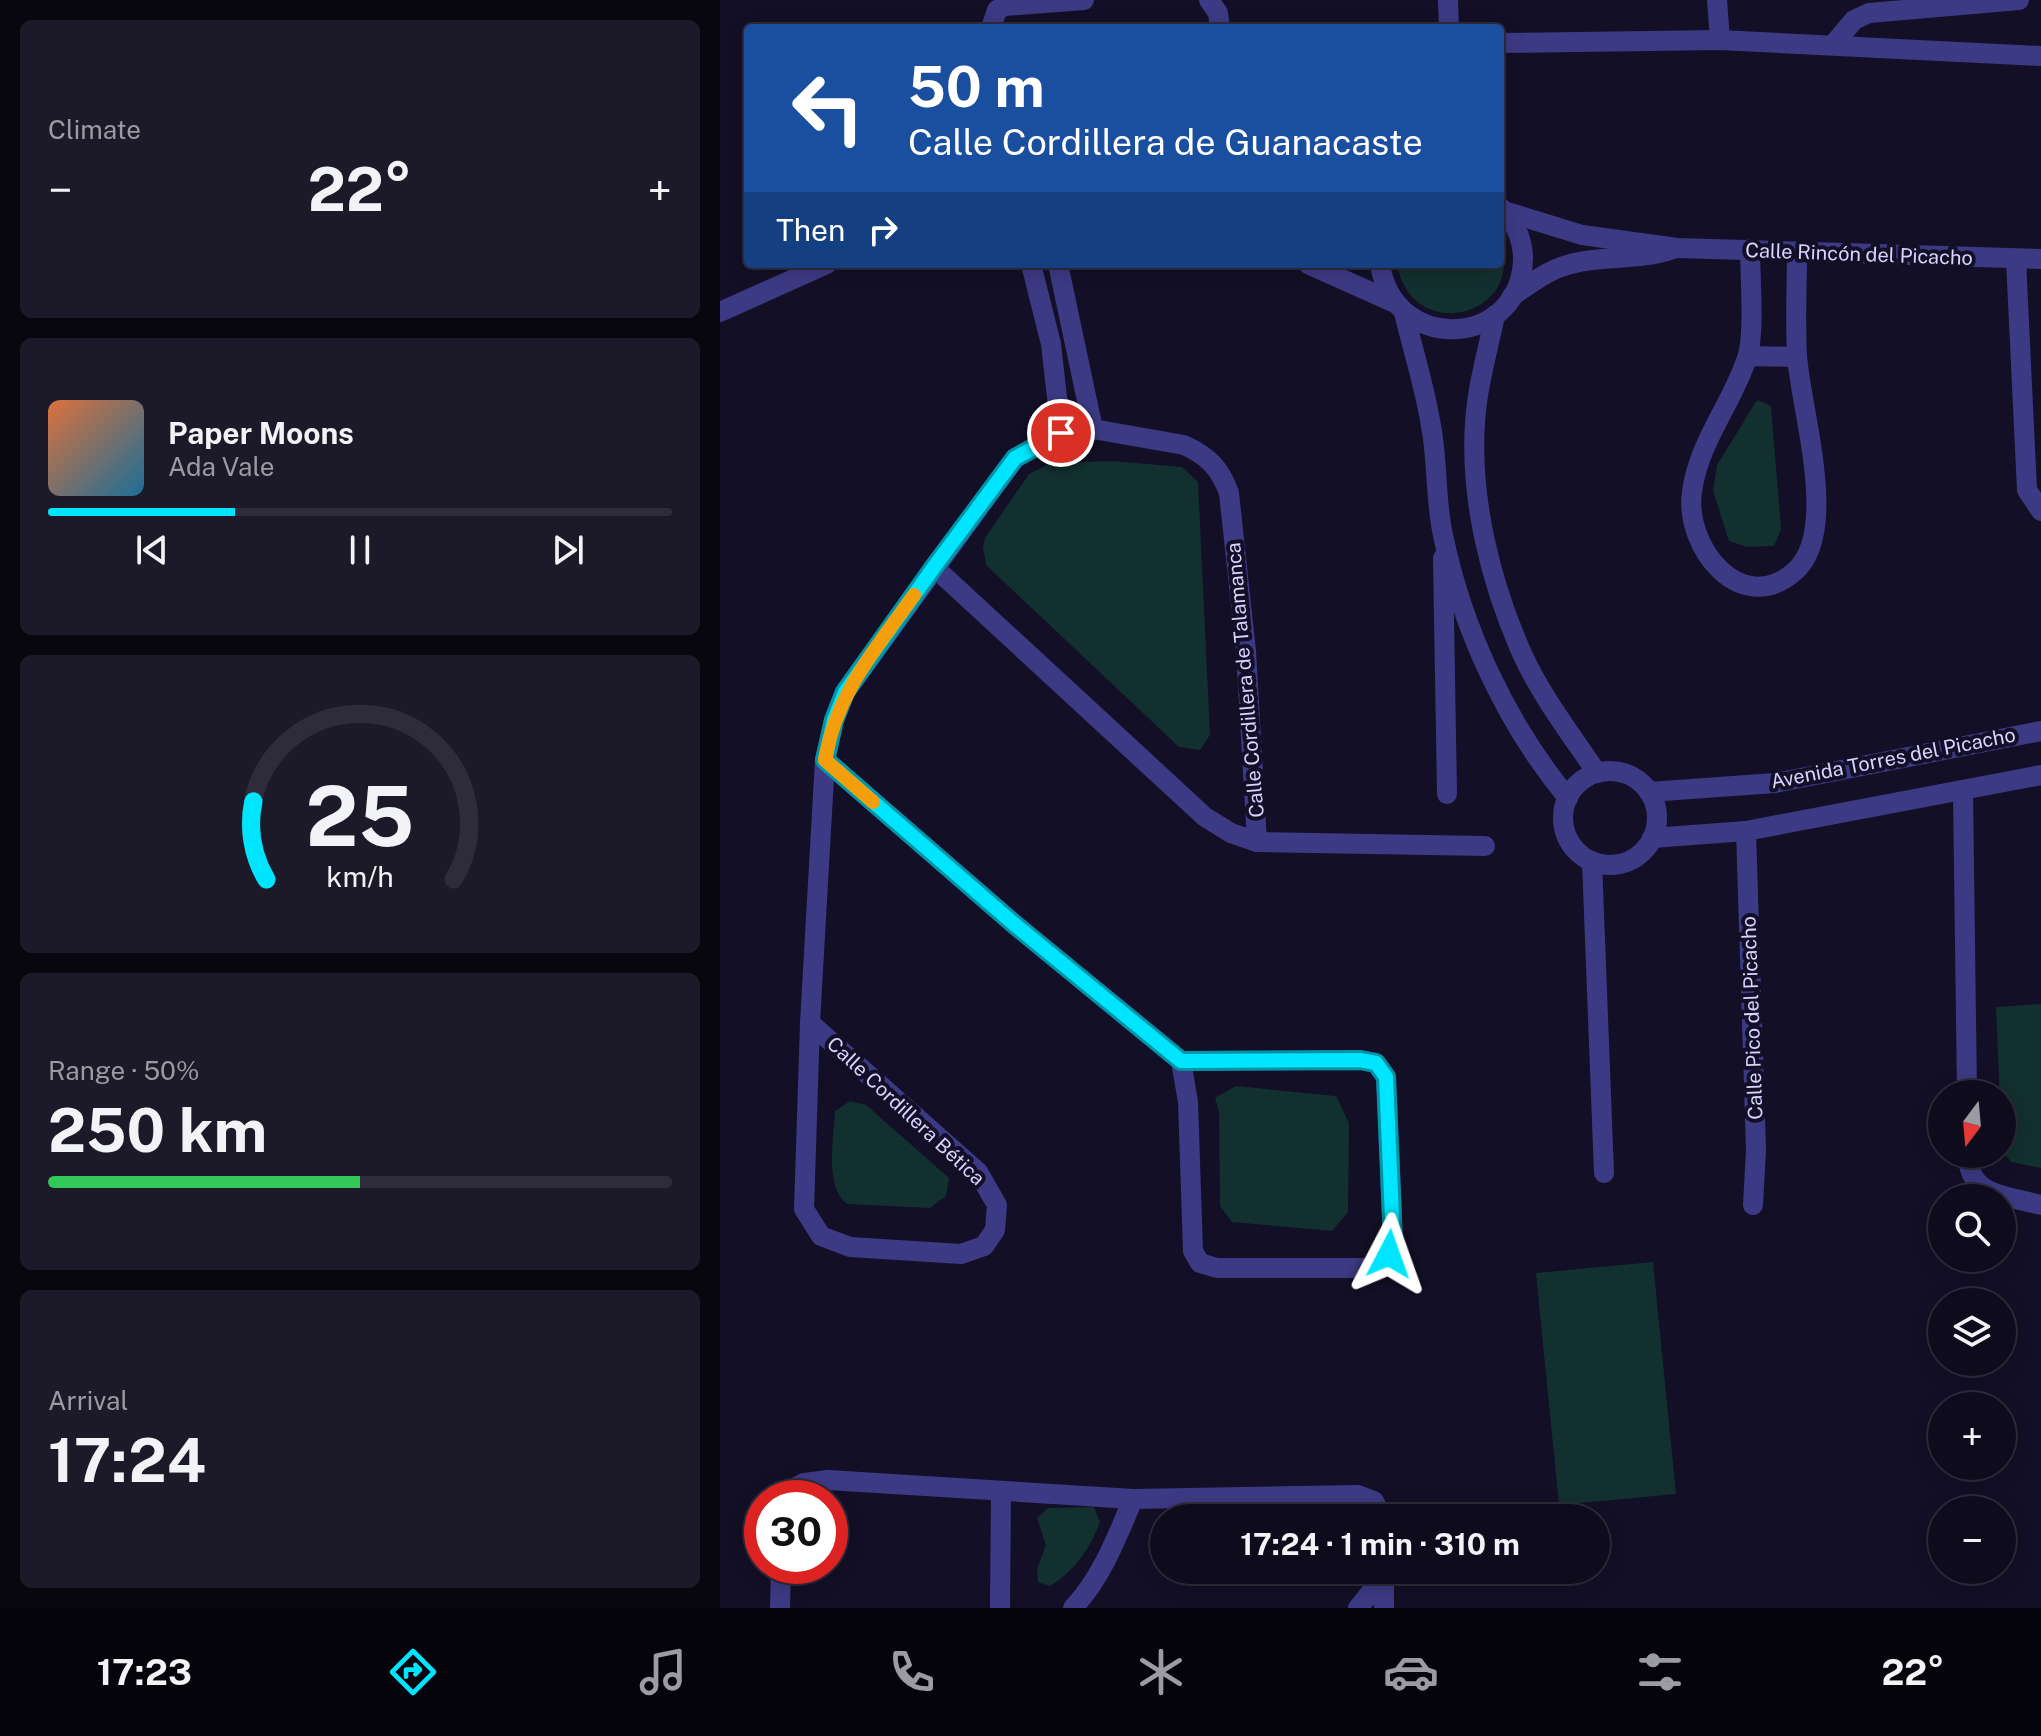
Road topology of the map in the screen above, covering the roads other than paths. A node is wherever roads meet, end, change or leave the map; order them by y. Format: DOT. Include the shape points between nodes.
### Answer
graph roads {
  1 [pos="1084,0"];
  2 [pos="1209,0"];
  3 [pos="1448,0"];
  4 [pos="1717,0"];
  5 [pos="2019,0"];
  6 [pos="992,24"];
  7 [pos="1219,24"];
  8 [pos="1449,24"];
  9 [pos="1720,40"];
  10 [pos="1504,43"];
  11 [pos="1833,45"];
  12 [pos="2041,56"];
  13 [pos="1504,210"];
  14 [pos="1504,212"];
  15 [pos="1677,248"];
  16 [pos="1750,249"];
  17 [pos="1797,252"];
  18 [pos="2041,259"];
  19 [pos="2016,260"];
  20 [pos="818,268"];
  21 [pos="1032,268"];
  22 [pos="1059,268"];
  23 [pos="1316,268"];
  24 [pos="1380,268"];
  25 [pos="1512,296"];
  26 [pos="1399,307"];
  27 [pos="720,312"];
  28 [pos="1495,315"];
  29 [pos="1748,356"];
  30 [pos="1797,357"];
  31 [pos="1093,429"];
  32 [pos="1061,433"];
  33 [pos="2041,511"];
  34 [pos="1443,534"];
  35 [pos="934,567"];
  36 [pos="2041,731"];
  37 [pos="825,760"];
  38 [pos="1597,773"];
  39 [pos="2041,775"];
  40 [pos="1649,792"];
  41 [pos="1963,792"];
  42 [pos="1447,794"];
  43 [pos="1568,798"];
  44 [pos="1746,831"];
  45 [pos="1652,838"];
  46 [pos="1257,842"];
  47 [pos="1485,846"];
  48 [pos="1592,861"];
  49 [pos="810,1023"];
  50 [pos="1181,1061"];
  51 [pos="1967,1080"];
  52 [pos="1969,1168"];
  53 [pos="1604,1173"];
  54 [pos="1753,1205"];
  55 [pos="2041,1205"];
  56 [pos="848,1481"];
  57 [pos="1001,1492"];
  58 [pos="1133,1499"];
  59 [pos="1375,1504"];
  60 [pos="781,1584"];
  61 [pos="1376,1584"];
  62 [pos="1384,1584"];
  63 [pos="780,1608"];
  64 [pos="1000,1608"];
  65 [pos="1073,1608"];
  66 [pos="1358,1608"];
  67 [pos="1384,1608"];
  1 -- 6 [label="street" via="1005,6 997,10"];
  2 -- 7 [label="street"];
  3 -- 8 [label="street"];
  4 -- 9 [label="street"];
  5 -- 11 [label="street" via="1869,13 1854,20"];
  9 -- 10 [label="street"];
  9 -- 11 [label="street"];
  11 -- 12 [label="street"];
  13 -- 15 [label="street" via="1582,235"];
  14 -- 25 [label="street" via="1523,252"];
  15 -- 16 [label="street, Calle Rincón del Picacho"];
  15 -- 25 [label="street" via="1561,267"];
  16 -- 17 [label="street, Calle Rincón del Picacho"];
  16 -- 29 [label="street"];
  17 -- 19 [label="street, Calle Rincón del Picacho"];
  17 -- 30 [label="street"];
  18 -- 19 [label="street, Calle Rincón del Picacho"];
  19 -- 33 [label="street" via="2027,490"];
  20 -- 27 [label="street"];
  21 -- 32 [label="street" via="1051,344"];
  22 -- 31 [label="street"];
  23 -- 26 [label="street"];
  24 -- 26 [label="street" via="1382,281"];
  25 -- 28 [label="street"];
  26 -- 28 [label="street" via="1421,324 1449,330 1478,325"];
  26 -- 34 [label="street" via="1431,426"];
  28 -- 38 [label="street" via="1475,423 1488,551 1520,651"];
  29 -- 30 [label="street"];
  29 -- 30 [label="street" via="1696,473 1691,521 1706,555 1729,580 1762,586 1800,568 1816,522"];
  31 -- 32 [label="street, Calle Cordillera de Talamanca"];
  31 -- 46 [label="street, Calle Cordillera de Talamanca" via="1184,445 1222,473 1229,493 1246,651"];
  32 -- 35 [label="street, Calle Cordillera Bética" via="1015,458"];
  34 -- 42 [label="street"];
  34 -- 43 [label="street" via="1487,668 1544,769"];
  35 -- 37 [label="street, Calle Cordillera Bética" via="845,692"];
  35 -- 46 [label="street, Calle Cordillera de Talamanca" via="1205,817"];
  36 -- 40 [label="street, Avenida Torres del Picacho" via="1775,783"];
  37 -- 49 [label="street, Calle Cordillera Bética"];
  37 -- 50 [label="street"];
  38 -- 40 [label="street" via="1627,774"];
  38 -- 43 [label="street" via="1580,782"];
  39 -- 41 [label="street"];
  40 -- 45 [label="street" via="1657,815"];
  41 -- 44 [label="street"];
  41 -- 51 [label="street"];
  43 -- 48 [label="street" via="1564,829 1574,848"];
  44 -- 45 [label="street"];
  44 -- 54 [label="street, Calle Pico del Picacho" via="1756,1150"];
  45 -- 48 [label="street" via="1622,863"];
  46 -- 47 [label="street, Calle Cordillera de Talamanca"];
  48 -- 53 [label="street"];
  49 -- 49 [label="street, Calle Cordillera Bética" via="804,1209 812,1226 821,1236 850,1247 961,1254 984,1246 995,1230 997,1205 978,1172"];
  50 -- 50 [label="street" via="1188,1102 1193,1251 1200,1263 1217,1268 1368,1268 1384,1261 1393,1242 1390,1149 1386,1077 1376,1063"];
  52 -- 55 [label="street" via="1979,1187"];
  56 -- 57 [label="street"];
  57 -- 58 [label="street"];
  57 -- 64 [label="street"];
  58 -- 59 [label="street" via="1358,1495"];
  58 -- 65 [label="street" via="1111,1553"];
  60 -- 63 [label="street"];
  61 -- 66 [label="street"];
  62 -- 67 [label="street"];
}
